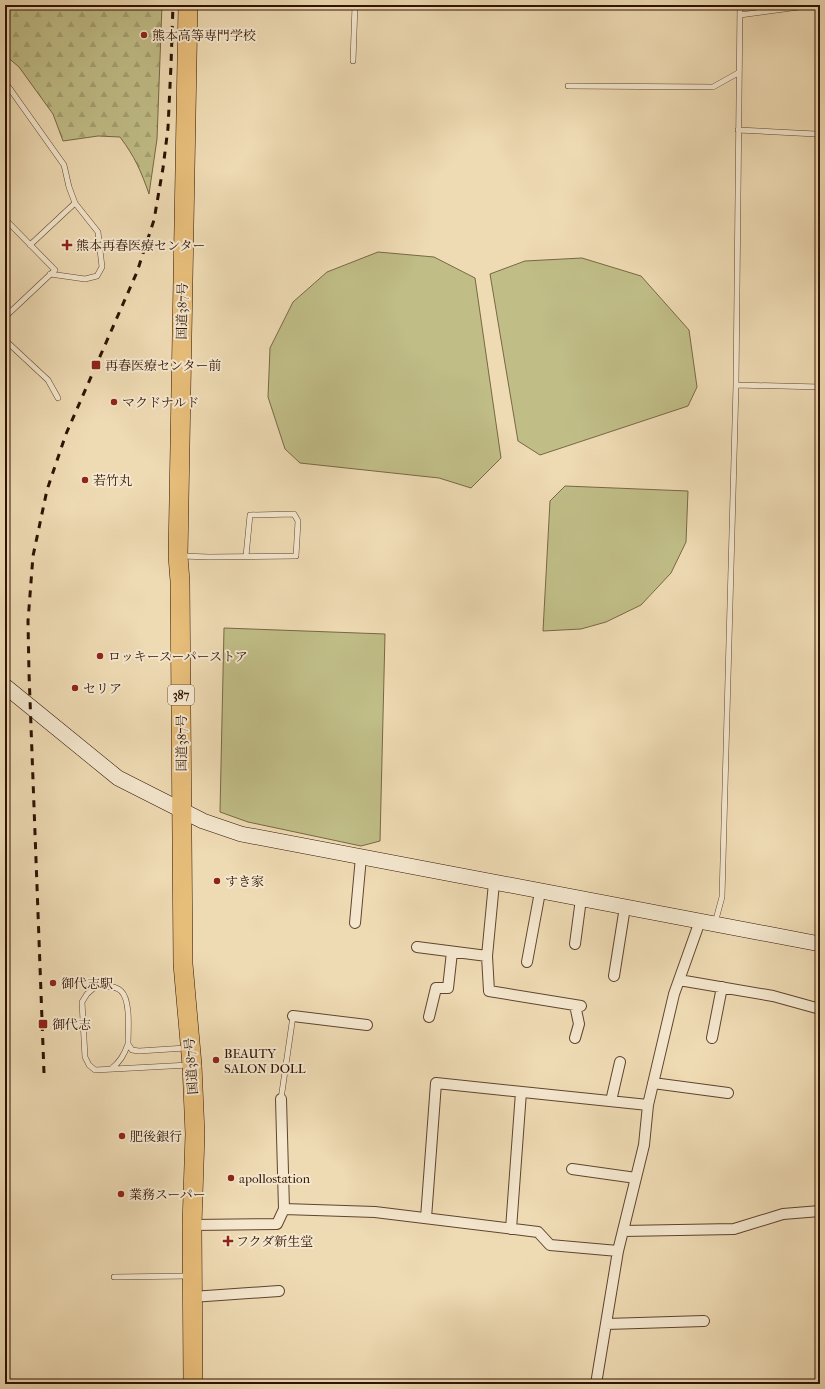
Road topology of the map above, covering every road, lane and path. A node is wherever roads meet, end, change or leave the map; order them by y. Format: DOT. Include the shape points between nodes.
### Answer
graph roads {
  1 [pos="188,5"];
  2 [pos="355,5"];
  3 [pos="740,5"];
  4 [pos="814,5"];
  5 [pos="740,15"];
  6 [pos="353,61"];
  7 [pos="738,73"];
  8 [pos="5,82"];
  9 [pos="568,86"];
  10 [pos="11,90"];
  11 [pos="5,96"];
  12 [pos="738,130"];
  13 [pos="820,132"];
  14 [pos="75,202"];
  15 [pos="5,219"];
  16 [pos="30,245"];
  17 [pos="50,274"];
  18 [pos="5,317"];
  19 [pos="5,340"];
  20 [pos="736,385"];
  21 [pos="820,387"];
  22 [pos="58,398"];
  23 [pos="178,556"];
  24 [pos="246,556"];
  25 [pos="5,686"];
  26 [pos="181,809"];
  27 [pos="361,857"];
  28 [pos="494,883"];
  29 [pos="540,892"];
  30 [pos="581,899"];
  31 [pos="625,907"];
  32 [pos="707,922"];
  33 [pos="355,923"];
  34 [pos="575,944"];
  35 [pos="820,944"];
  36 [pos="417,947"];
  37 [pos="452,952"];
  38 [pos="486,956"];
  39 [pos="527,962"];
  40 [pos="614,976"];
  41 [pos="679,980"];
  42 [pos="722,987"];
  43 [pos="820,1009"];
  44 [pos="293,1016"];
  45 [pos="429,1017"];
  46 [pos="367,1026"];
  47 [pos="575,1038"];
  48 [pos="712,1038"];
  49 [pos="128,1044"];
  50 [pos="191,1056"];
  51 [pos="620,1062"];
  52 [pos="111,1069"];
  53 [pos="654,1083"];
  54 [pos="521,1092"];
  55 [pos="728,1093"];
  56 [pos="281,1099"];
  57 [pos="611,1101"];
  58 [pos="648,1105"];
  59 [pos="572,1169"];
  60 [pos="636,1178"];
  61 [pos="284,1209"];
  62 [pos="820,1211"];
  63 [pos="426,1218"];
  64 [pos="192,1225"];
  65 [pos="511,1229"];
  66 [pos="623,1231"];
  67 [pos="618,1250"];
  68 [pos="192,1276"];
  69 [pos="114,1277"];
  70 [pos="278,1291"];
  71 [pos="192,1297"];
  72 [pos="704,1321"];
  73 [pos="606,1324"];
  74 [pos="193,1384"];
  75 [pos="596,1384"];
  1 -- 23 [label="highway, 国道387号 / 387"];
  2 -- 6 [label="lane"];
  3 -- 5 [label="lane"];
  4 -- 5 [label="lane"];
  5 -- 7 [label="lane"];
  7 -- 9 [label="lane" via="713,87"];
  7 -- 12 [label="lane"];
  8 -- 10 [label="lane"];
  10 -- 11 [label="lane"];
  10 -- 14 [label="lane" via="64,165 68,187"];
  12 -- 13 [label="lane" via="816,134"];
  12 -- 20 [label="lane"];
  14 -- 16 [label="lane"];
  14 -- 17 [label="lane" via="98,232 102,267 97,276 85,279"];
  15 -- 16 [label="lane"];
  16 -- 17 [label="lane" via="55,270"];
  17 -- 18 [label="lane"];
  19 -- 22 [label="lane" via="48,380"];
  20 -- 21 [label="lane"];
  20 -- 32 [label="lane" via="722,898"];
  23 -- 24 [label="lane"];
  23 -- 26 [label="highway, 国道387号 / 387"];
  24 -- 24 [label="lane" via="250,515 294,514 298,521 296,556"];
  25 -- 26 [label="street" via="118,778"];
  26 -- 27 [label="street" via="203,821 240,834"];
  26 -- 50 [label="highway, 国道387号 / 387" via="183,964"];
  27 -- 28 [label="street"];
  27 -- 33 [label="street"];
  28 -- 29 [label="street"];
  28 -- 38 [label="street"];
  29 -- 30 [label="street"];
  29 -- 39 [label="street"];
  30 -- 31 [label="street"];
  30 -- 34 [label="street"];
  31 -- 32 [label="street"];
  31 -- 40 [label="street"];
  32 -- 35 [label="street"];
  32 -- 41 [label="street"];
  36 -- 37 [label="street"];
  37 -- 38 [label="street"];
  37 -- 45 [label="street" via="448,988 436,988"];
  38 -- 47 [label="street" via="490,990 578,1005 579,1024"];
  41 -- 42 [label="street"];
  41 -- 53 [label="street"];
  42 -- 43 [label="street" via="773,996"];
  42 -- 48 [label="street"];
  44 -- 46 [label="street"];
  44 -- 56 [label="lane"];
  49 -- 50 [label="lane" via="132,1050"];
  49 -- 52 [label="lane" via="118,1064"];
  49 -- 52 [label="lane" via="127,1002 121,991 113,987 96,986 82,1002 84,1057 95,1070"];
  50 -- 52 [label="lane"];
  50 -- 64 [label="highway, 国道387号 / 387" via="195,1134"];
  51 -- 57 [label="street"];
  53 -- 55 [label="street"];
  53 -- 58 [label="street"];
  54 -- 57 [label="street"];
  54 -- 63 [label="street" via="436,1083"];
  54 -- 65 [label="street"];
  56 -- 61 [label="street"];
  57 -- 58 [label="street"];
  58 -- 60 [label="street" via="644,1145"];
  59 -- 60 [label="street"];
  60 -- 66 [label="street"];
  61 -- 63 [label="street" via="375,1212"];
  61 -- 64 [label="street" via="277,1224"];
  62 -- 66 [label="street" via="783,1214 734,1229"];
  63 -- 65 [label="street"];
  64 -- 68 [label="highway, 国道387号 / 387"];
  65 -- 67 [label="street" via="538,1232 550,1244"];
  66 -- 67 [label="street"];
  67 -- 73 [label="street"];
  68 -- 69 [label="lane"];
  68 -- 71 [label="highway, 国道387号 / 387"];
  70 -- 71 [label="street"];
  71 -- 74 [label="highway, 国道387号 / 387"];
  72 -- 73 [label="street"];
  73 -- 75 [label="street"];
}
